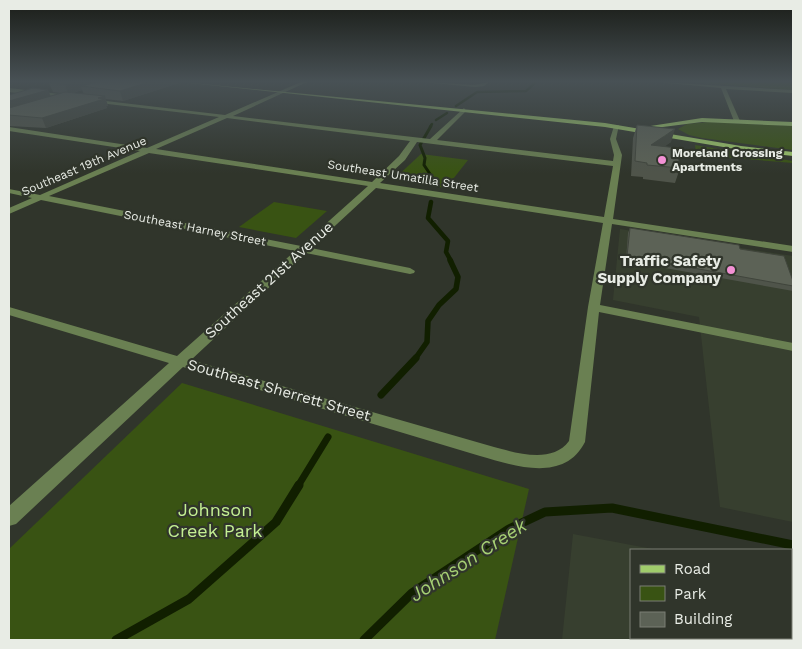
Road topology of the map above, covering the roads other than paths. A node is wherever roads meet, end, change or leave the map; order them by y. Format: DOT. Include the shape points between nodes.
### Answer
graph roads {
  1 [pos="197,112"];
  2 [pos="235,112"];
  3 [pos="461,112"];
  4 [pos="485,112"];
  5 [pos="734,112"];
  6 [pos="226,116"];
  7 [pos="737,120"];
  8 [pos="793,124"];
  9 [pos="668,125"];
  10 [pos="621,127"];
  11 [pos="9,128"];
  12 [pos="662,134"];
  13 [pos="415,140"];
  14 [pos="428,141"];
  15 [pos="149,150"];
  16 [pos="793,154"];
  17 [pos="616,164"];
  18 [pos="375,184"];
  19 [pos="9,191"];
  20 [pos="39,197"];
  21 [pos="9,211"];
  22 [pos="608,220"];
  23 [pos="793,249"];
  24 [pos="302,250"];
  25 [pos="410,272"];
  26 [pos="594,307"];
  27 [pos="9,311"];
  28 [pos="793,347"];
  29 [pos="180,361"];
  30 [pos="9,518"];
  1 -- 6 [label="street"];
  2 -- 6 [label="street, Southeast 19th Avenue"];
  3 -- 14 [label="street"];
  4 -- 10 [label="main road"];
  5 -- 7 [label="street"];
  6 -- 13 [label="street"];
  6 -- 15 [label="street, Southeast 19th Avenue"];
  7 -- 8 [label="main road"];
  7 -- 9 [label="main road" via="692,120"];
  9 -- 10 [label="main road"];
  9 -- 12 [label="street"];
  10 -- 12 [label="main road"];
  10 -- 17 [label="street" via="613,139 618,155"];
  11 -- 15 [label="street, Southeast Umatilla Street"];
  12 -- 16 [label="main road"];
  13 -- 14 [label="street"];
  13 -- 18 [label="street, Southeast 21st Avenue"];
  14 -- 17 [label="street"];
  15 -- 18 [label="street, Southeast Umatilla Street"];
  15 -- 20 [label="street, Southeast 19th Avenue"];
  17 -- 22 [label="street"];
  18 -- 22 [label="street, Southeast Umatilla Street"];
  18 -- 24 [label="street, Southeast 21st Avenue"];
  19 -- 20 [label="street, Southeast Harney Street"];
  20 -- 21 [label="street, Southeast 19th Avenue"];
  20 -- 24 [label="street, Southeast Harney Street"];
  22 -- 23 [label="street, Southeast Umatilla Street"];
  22 -- 26 [label="street"];
  24 -- 25 [label="street, Southeast Harney Street"];
  24 -- 29 [label="street, Southeast 21st Avenue"];
  26 -- 28 [label="street"];
  26 -- 29 [label="street, Southeast Sherrett Street" via="577,442 568,454 552,460 514,458 455,443"];
  27 -- 29 [label="street, Southeast Sherrett Street"];
  29 -- 30 [label="street, Southeast 21st Avenue"];
}
